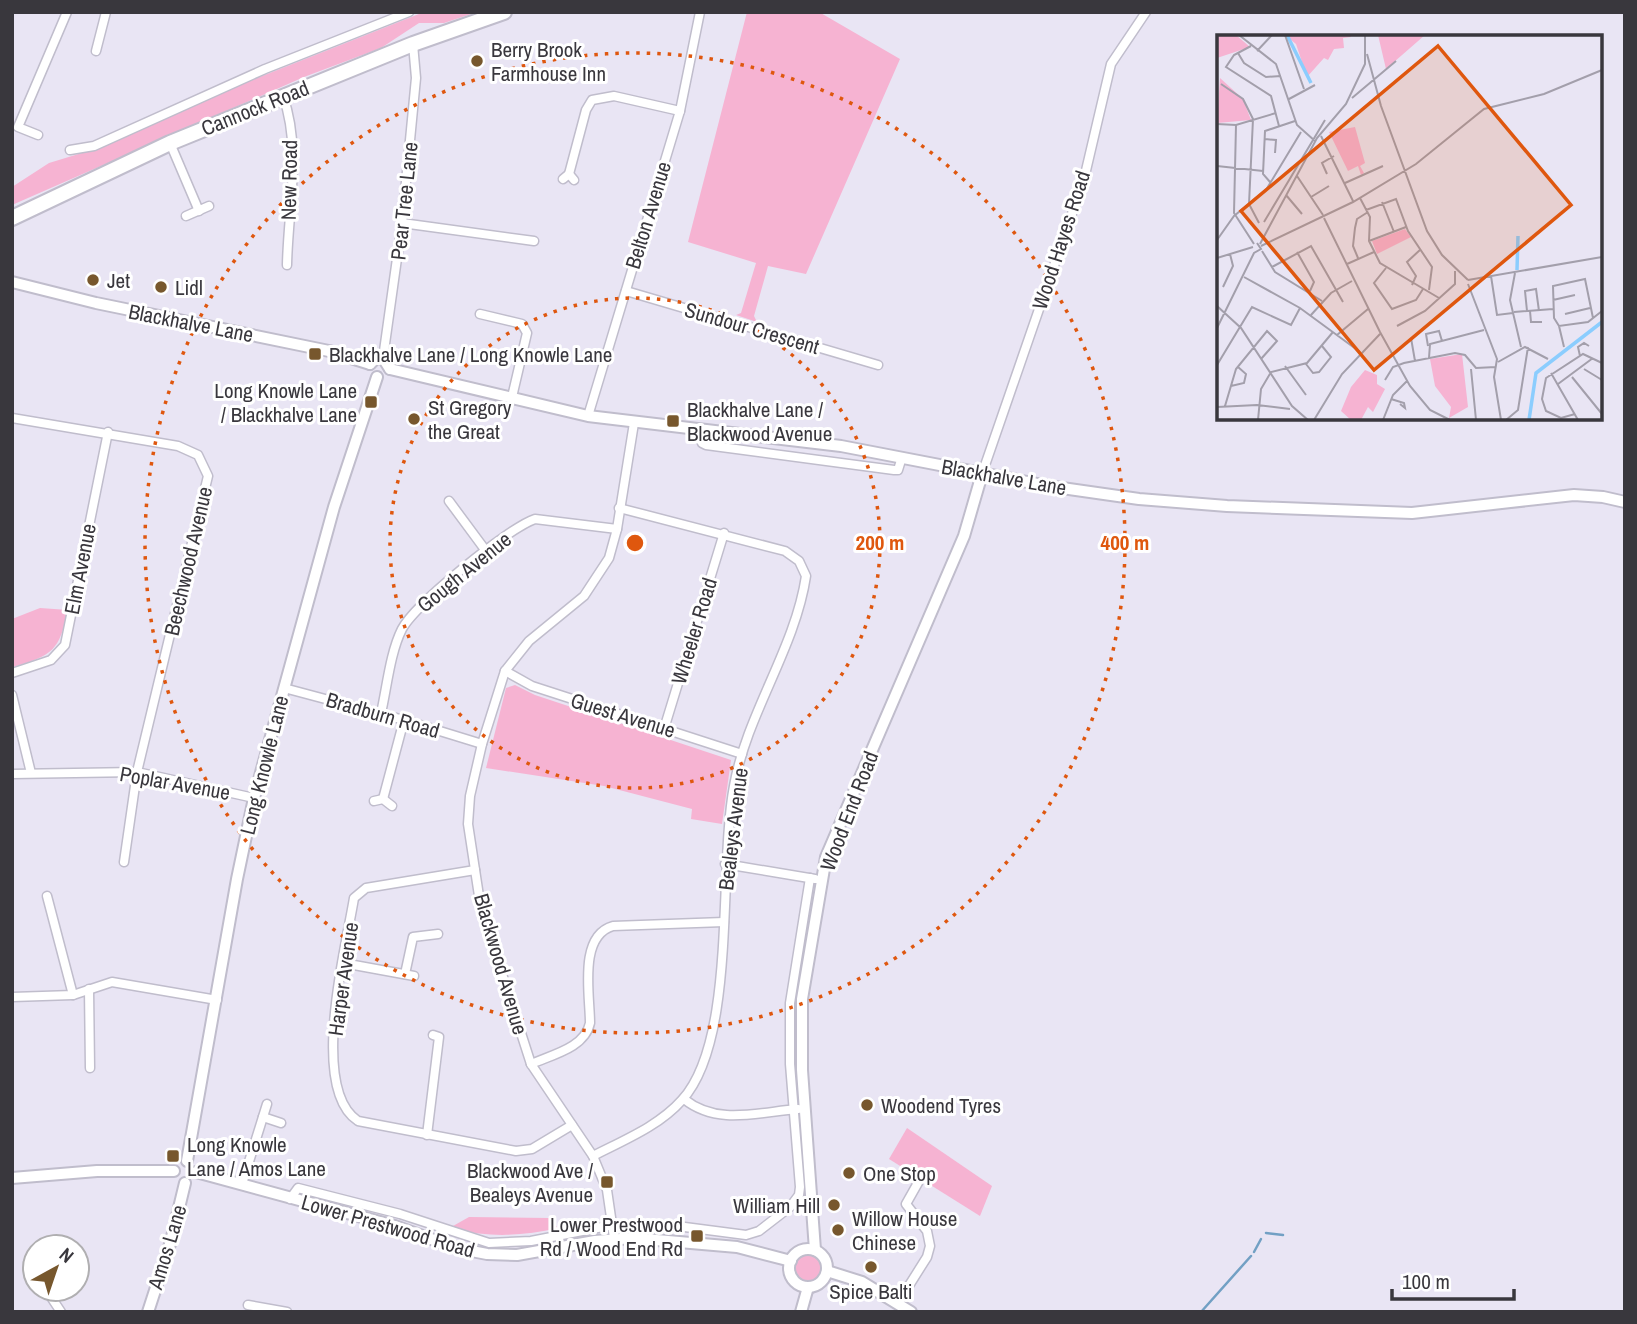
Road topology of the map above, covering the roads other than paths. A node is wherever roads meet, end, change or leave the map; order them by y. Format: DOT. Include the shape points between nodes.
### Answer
graph roads {
  1 [pos="67,12"];
  2 [pos="106,12"];
  3 [pos="409,12"];
  4 [pos="503,12"];
  5 [pos="700,12"];
  6 [pos="1146,12"];
  7 [pos="413,44"];
  8 [pos="96,51"];
  9 [pos="283,96"];
  10 [pos="680,110"];
  11 [pos="38,135"];
  12 [pos="170,143"];
  13 [pos="70,150"];
  14 [pos="569,178"];
  15 [pos="209,206"];
  16 [pos="199,211"];
  17 [pos="186,216"];
  18 [pos="12,218"];
  19 [pos="402,223"];
  20 [pos="534,241"];
  21 [pos="286,265"];
  22 [pos="12,282"];
  23 [pos="626,291"];
  24 [pos="480,314"];
  25 [pos="383,358"];
  26 [pos="370,364"];
  27 [pos="878,365"];
  28 [pos="390,369"];
  29 [pos="377,377"];
  30 [pos="512,397"];
  31 [pos="588,416"];
  32 [pos="12,418"];
  33 [pos="634,424"];
  34 [pos="698,431"];
  35 [pos="108,432"];
  36 [pos="902,457"];
  37 [pos="982,474"];
  38 [pos="449,501"];
  39 [pos="1625,502"];
  40 [pos="619,508"];
  41 [pos="617,528"];
  42 [pos="724,533"];
  43 [pos="486,551"];
  44 [pos="505,671"];
  45 [pos="12,673"];
  46 [pos="284,688"];
  47 [pos="12,695"];
  48 [pos="381,713"];
  49 [pos="404,720"];
  50 [pos="664,729"];
  51 [pos="482,744"];
  52 [pos="742,754"];
  53 [pos="136,772"];
  54 [pos="12,774"];
  55 [pos="31,774"];
  56 [pos="254,798"];
  57 [pos="392,806"];
  58 [pos="124,862"];
  59 [pos="725,864"];
  60 [pos="475,870"];
  61 [pos="810,878"];
  62 [pos="822,880"];
  63 [pos="47,896"];
  64 [pos="723,922"];
  65 [pos="438,934"];
  66 [pos="343,963"];
  67 [pos="89,989"];
  68 [pos="73,995"];
  69 [pos="12,997"];
  70 [pos="217,1000"];
  71 [pos="433,1035"];
  72 [pos="531,1063"];
  73 [pos="90,1068"];
  74 [pos="684,1099"];
  75 [pos="267,1104"];
  76 [pos="799,1109"];
  77 [pos="263,1117"];
  78 [pos="281,1124"];
  79 [pos="572,1125"];
  80 [pos="427,1135"];
  81 [pos="593,1156"];
  82 [pos="187,1161"];
  83 [pos="174,1171"];
  84 [pos="195,1172"];
  85 [pos="12,1178"];
  86 [pos="919,1181"];
  87 [pos="185,1183"];
  88 [pos="242,1184"];
  89 [pos="290,1199"];
  90 [pos="612,1225"];
  91 [pos="614,1238"];
  92 [pos="815,1250"];
  93 [pos="791,1261"];
  94 [pos="827,1270"];
  95 [pos="808,1287"];
  96 [pos="898,1303"];
  97 [pos="248,1304"];
  98 [pos="148,1312"];
  99 [pos="287,1312"];
  100 [pos="801,1312"];
  101 [pos="911,1312"];
  1 -- 11 [label="street" via="18,127"];
  2 -- 8 [label="street"];
  3 -- 13 [label="street, Cannock Road" via="265,69 94,146"];
  4 -- 7 [label="highway, Cannock Road"];
  5 -- 10 [label="street, Belton Avenue"];
  6 -- 37 [label="street, Wood Hayes Road" via="1111,64 1084,179"];
  7 -- 9 [label="highway, Cannock Road"];
  7 -- 19 [label="street, Pear Tree Lane" via="416,78"];
  9 -- 12 [label="highway, Cannock Road"];
  9 -- 21 [label="street, New Road" via="293,164"];
  10 -- 14 [label="street" via="614,96 592,100"];
  10 -- 23 [label="street, Belton Avenue"];
  12 -- 16 [label="street"];
  12 -- 18 [label="highway, Cannock Road"];
  15 -- 16 [label="street"];
  16 -- 17 [label="street"];
  19 -- 20 [label="street"];
  19 -- 25 [label="street, Pear Tree Lane"];
  22 -- 26 [label="main road, Blackhalve Lane" via="329,351"];
  23 -- 27 [label="street, Sundour Crescent"];
  23 -- 31 [label="street, Belton Avenue"];
  24 -- 30 [label="street" via="522,324 527,333"];
  25 -- 26 [label="main road"];
  25 -- 28 [label="main road"];
  26 -- 29 [label="main road" via="370,372"];
  28 -- 29 [label="main road" via="386,376"];
  28 -- 30 [label="main road, Blackhalve Lane"];
  29 -- 46 [label="main road, Long Knowle Lane" via="334,507"];
  30 -- 31 [label="main road, Blackhalve Lane"];
  31 -- 33 [label="main road, Blackhalve Lane"];
  32 -- 35 [label="street, Beechwood Avenue"];
  33 -- 34 [label="main road, Blackhalve Lane"];
  33 -- 40 [label="street, Blackwood Avenue"];
  34 -- 36 [label="main road, Blackhalve Lane"];
  34 -- 36 [label="street" via="706,445 894,470"];
  35 -- 45 [label="street, Elm Avenue" via="65,645 51,660"];
  35 -- 53 [label="street, Beechwood Avenue" via="190,451 202,461 208,476"];
  36 -- 37 [label="main road, Blackhalve Lane"];
  37 -- 39 [label="main road, Blackhalve Lane" via="1139,499 1274,509 1437,512 1574,495"];
  37 -- 62 [label="main road, Wood End Road" via="964,536 845,812"];
  38 -- 43 [label="street"];
  40 -- 41 [label="street, Blackwood Avenue"];
  40 -- 42 [label="street, Bealeys Avenue"];
  41 -- 43 [label="street, Gough Avenue" via="535,519"];
  41 -- 44 [label="street, Blackwood Avenue" via="605,567 590,590 531,639"];
  42 -- 50 [label="street, Wheeler Road"];
  42 -- 52 [label="street, Bealeys Avenue" via="785,551 799,561 806,576 793,623"];
  43 -- 48 [label="street, Gough Avenue" via="414,612 401,631"];
  44 -- 50 [label="street, Guest Avenue" via="532,686"];
  44 -- 51 [label="street, Blackwood Avenue"];
  46 -- 48 [label="street, Bradburn Road"];
  46 -- 56 [label="main road, Long Knowle Lane"];
  47 -- 55 [label="street"];
  48 -- 49 [label="street, Bradburn Road"];
  49 -- 51 [label="street, Bradburn Road"];
  49 -- 57 [label="street" via="379,800"];
  50 -- 52 [label="street, Guest Avenue"];
  51 -- 60 [label="street, Blackwood Avenue" via="468,824"];
  52 -- 59 [label="street, Bealeys Avenue"];
  53 -- 55 [label="street, Poplar Avenue"];
  53 -- 56 [label="street, Poplar Avenue"];
  53 -- 58 [label="street, Beechwood Avenue"];
  54 -- 55 [label="street, Poplar Avenue"];
  56 -- 70 [label="main road, Long Knowle Lane"];
  59 -- 61 [label="street"];
  59 -- 64 [label="street, Bealeys Avenue"];
  60 -- 66 [label="street, Harper Avenue" via="366,888 355,898"];
  60 -- 72 [label="street, Blackwood Avenue" via="481,909"];
  61 -- 62 [label="street"];
  61 -- 76 [label="street" via="790,1003"];
  62 -- 76 [label="main road, Wood End Road" via="802,999"];
  63 -- 68 [label="street"];
  64 -- 72 [label="street" via="613,926 601,931 591,947 586,1035"];
  64 -- 74 [label="street, Bealeys Avenue" via="713,1039"];
  65 -- 66 [label="street" via="413,937 410,975"];
  66 -- 80 [label="street, Harper Avenue" via="334,1017 337,1096 358,1121"];
  67 -- 68 [label="street"];
  67 -- 70 [label="street" via="112,982"];
  67 -- 73 [label="street"];
  68 -- 69 [label="street"];
  70 -- 82 [label="main road, Long Knowle Lane"];
  71 -- 80 [label="street" via="439,1037"];
  72 -- 79 [label="street, Blackwood Avenue"];
  74 -- 76 [label="street" via="701,1112 718,1116"];
  74 -- 81 [label="street, Bealeys Avenue" via="653,1125"];
  75 -- 77 [label="street"];
  76 -- 90 [label="street" via="799,1195 759,1231 739,1235 677,1226"];
  76 -- 92 [label="main road, Wood End Road"];
  77 -- 78 [label="street"];
  77 -- 88 [label="street"];
  79 -- 80 [label="street, Harper Avenue" via="532,1149 516,1151"];
  79 -- 81 [label="street, Blackwood Avenue"];
  81 -- 90 [label="street, Blackwood Avenue" via="607,1191"];
  82 -- 83 [label="main road"];
  82 -- 84 [label="main road"];
  83 -- 85 [label="main road"];
  83 -- 87 [label="main road" via="177,1180"];
  84 -- 87 [label="main road"];
  84 -- 88 [label="main road, Lower Prestwood Road"];
  86 -- 96 [label="street" via="906,1203 927,1231 929,1252"];
  87 -- 98 [label="main road, Amos Lane"];
  88 -- 89 [label="main road, Lower Prestwood Road"];
  89 -- 90 [label="street" via="298,1188 400,1213 489,1242 531,1241"];
  89 -- 91 [label="main road, Lower Prestwood Road" via="487,1254 534,1253"];
  90 -- 91 [label="street, Blackwood Avenue"];
  91 -- 93 [label="main road, Lower Prestwood Road" via="730,1246"];
  92 -- 93 [label="main road" via="800,1251"];
  92 -- 94 [label="main road"];
  93 -- 95 [label="main road" via="793,1279"];
  94 -- 95 [label="main road" via="822,1281"];
  94 -- 96 [label="main road" via="862,1282"];
  95 -- 100 [label="main road"];
  96 -- 101 [label="main road"];
  97 -- 99 [label="street"];
}
